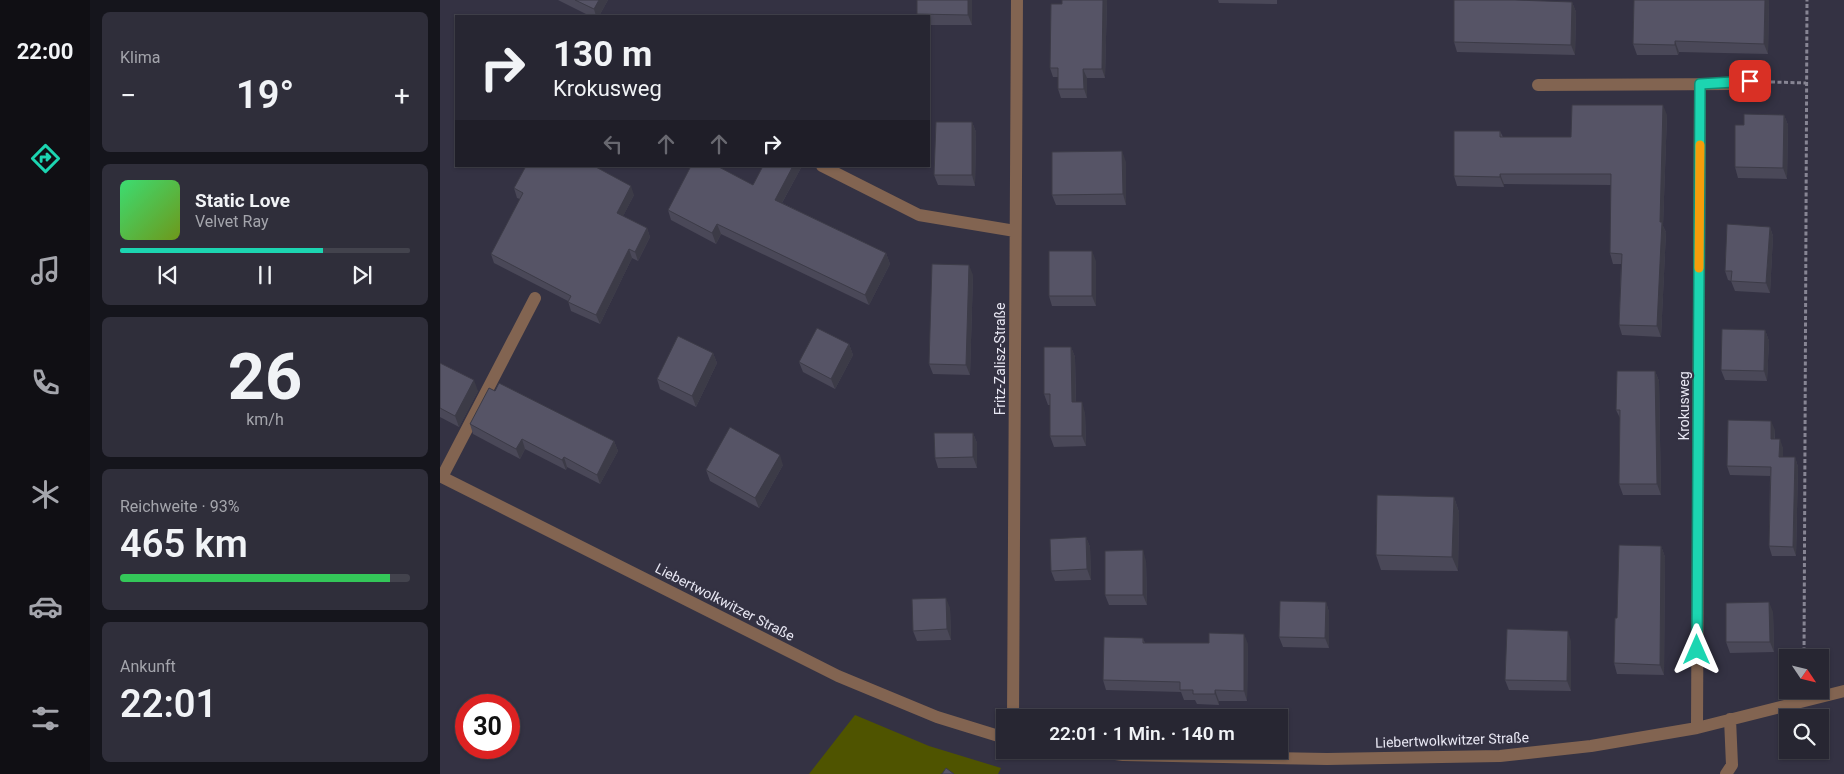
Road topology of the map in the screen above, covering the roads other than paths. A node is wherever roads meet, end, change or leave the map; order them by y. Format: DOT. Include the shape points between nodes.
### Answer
graph roads {
  1 [pos="1016,0"];
  2 [pos="1750,81"];
  3 [pos="1700,84"];
  4 [pos="1538,85"];
  5 [pos="824,167"];
  6 [pos="1015,231"];
  7 [pos="535,298"];
  8 [pos="441,476"];
  9 [pos="1844,691"];
  10 [pos="1013,709"];
  11 [pos="1730,719"];
  12 [pos="1697,728"];
  13 [pos="996,735"];
  14 [pos="1288,758"];
  15 [pos="1726,774"];
  1 -- 6 [label="street, Fritz-Zalisz-Straße"];
  2 -- 3 [label="street"];
  3 -- 4 [label="street"];
  3 -- 12 [label="street, Krokusweg"];
  5 -- 6 [label="street" via="918,215"];
  6 -- 10 [label="street, Fritz-Zalisz-Straße"];
  7 -- 8 [label="street"];
  8 -- 13 [label="street, Liebertwolkwitzer Straße" via="838,676 937,717"];
  9 -- 11 [label="street, Liebertwolkwitzer Straße"];
  11 -- 12 [label="street, Liebertwolkwitzer Straße"];
  11 -- 15 [label="street" via="1732,765"];
  12 -- 14 [label="street, Liebertwolkwitzer Straße" via="1591,746 1500,756"];
}
